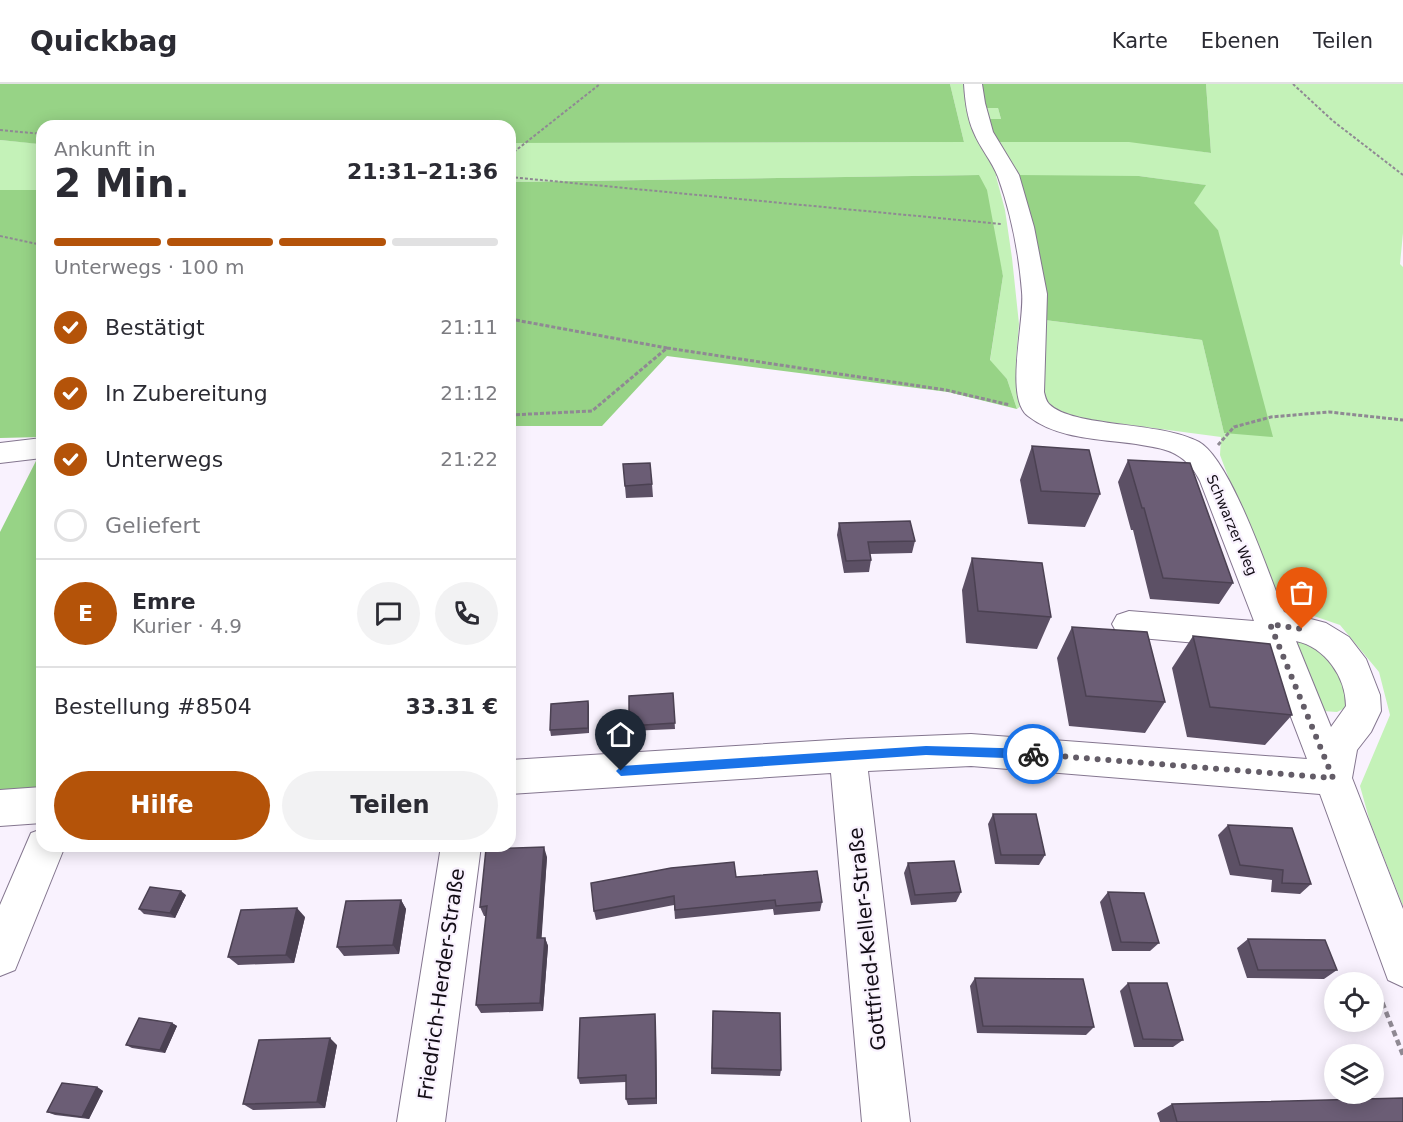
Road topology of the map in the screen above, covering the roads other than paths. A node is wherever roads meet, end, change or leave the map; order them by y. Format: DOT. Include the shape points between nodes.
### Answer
graph roads {
  1 [pos="973,84"];
  2 [pos="36,449"];
  3 [pos="0,453"];
  4 [pos="1269,620"];
  5 [pos="1129,624"];
  6 [pos="848,755"];
  7 [pos="516,777"];
  8 [pos="1333,778"];
  9 [pos="36,805"];
  10 [pos="0,807"];
  11 [pos="42,852"];
  12 [pos="460,852"];
  13 [pos="0,954"];
  14 [pos="1403,965"];
  15 [pos="421,1122"];
  16 [pos="886,1122"];
  1 -- 4 [label="street, Schwarzer Weg" via="983,132 1008,175 1023,227 1035,294 1030,392 1035,408 1053,420 1077,426 1163,439 1189,449 1203,461 1215,480"];
  2 -- 3 [label="street"];
  4 -- 5 [label="street"];
  4 -- 8 [label="street, Schwarzer Weg"];
  4 -- 8 [label="street" via="1332,641 1344,652 1357,675 1364,706 1359,720 1341,742"];
  6 -- 7 [label="street"];
  6 -- 8 [label="street" via="971,750"];
  6 -- 16 [label="street, Gottfried-Keller-Straße"];
  8 -- 14 [label="street, Schwarzer Weg"];
  9 -- 10 [label="street"];
  11 -- 13 [label="street"];
  12 -- 15 [label="street, Friedrich-Herder-Straße"];
}
